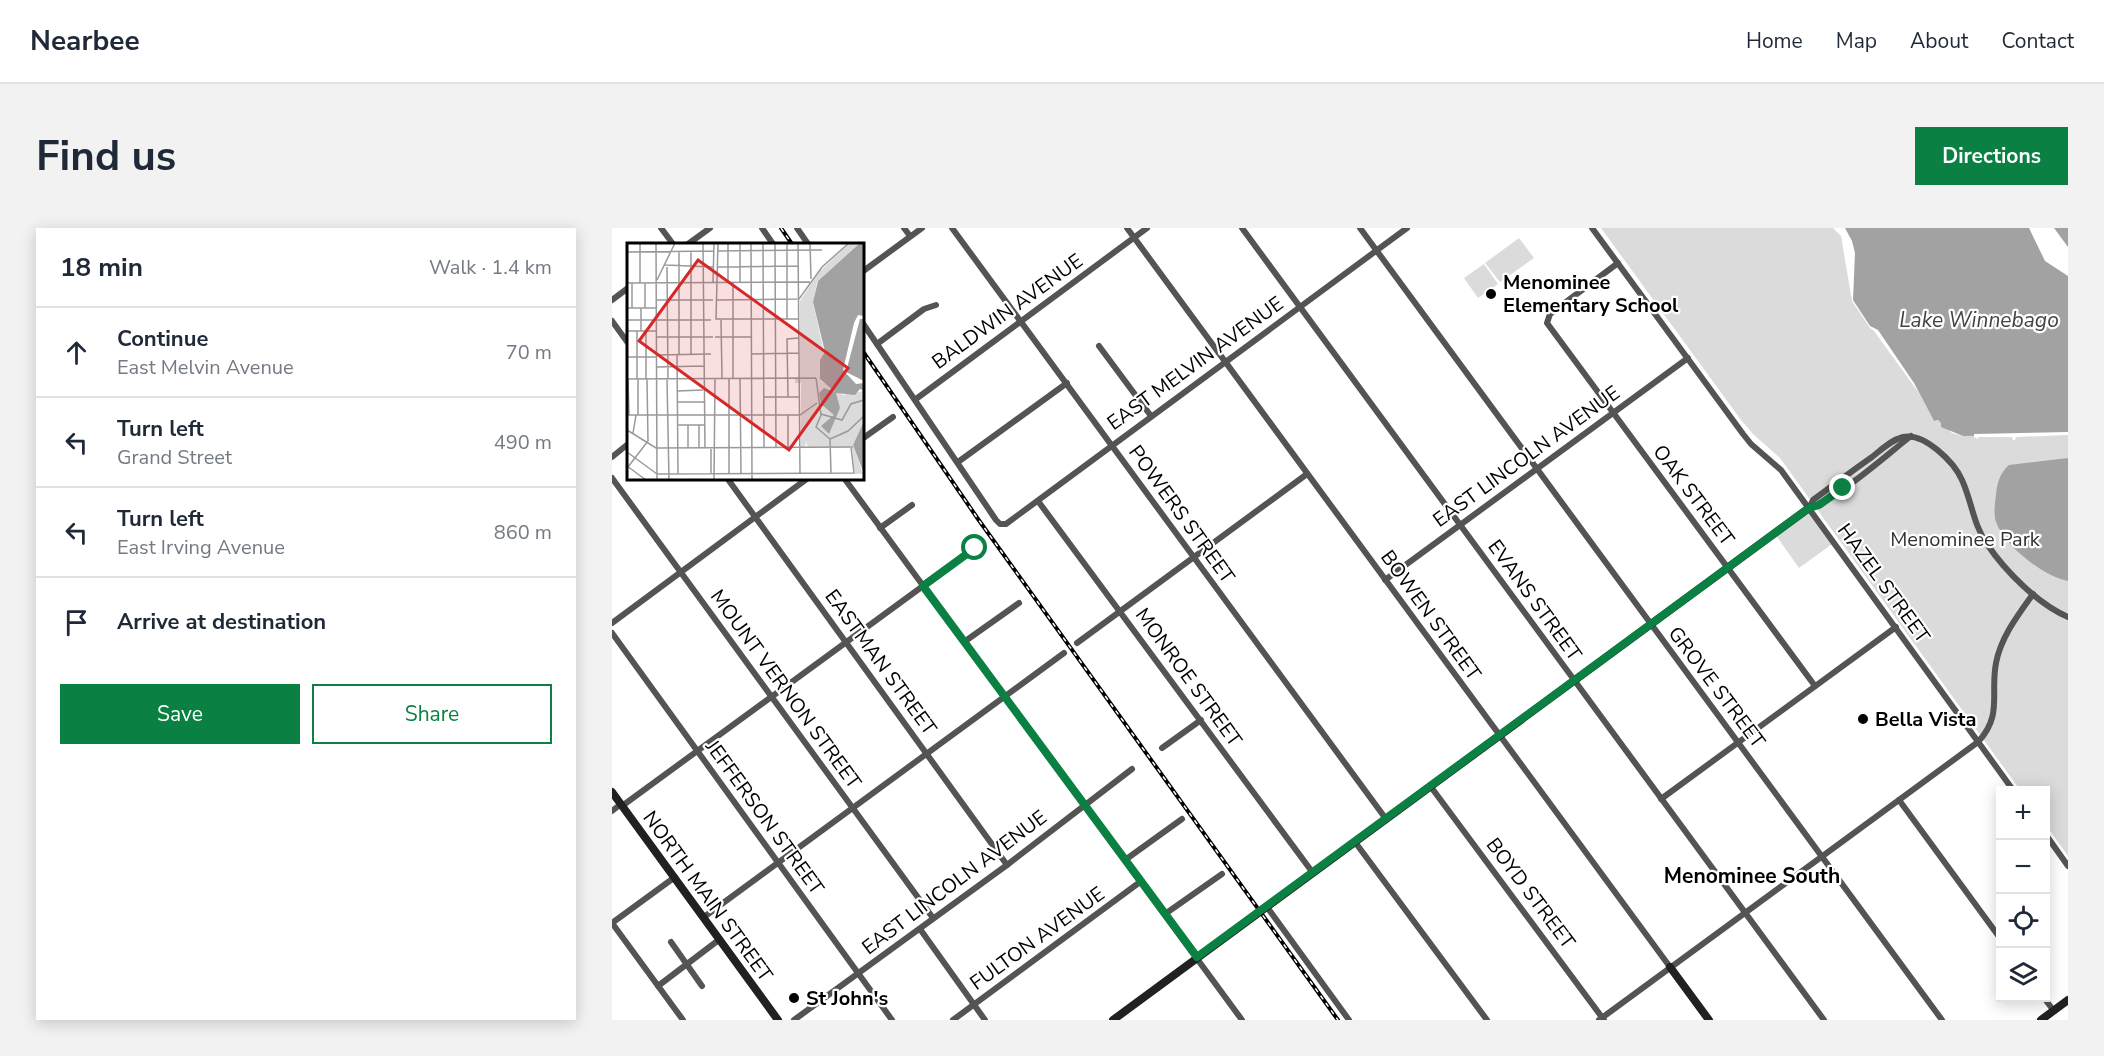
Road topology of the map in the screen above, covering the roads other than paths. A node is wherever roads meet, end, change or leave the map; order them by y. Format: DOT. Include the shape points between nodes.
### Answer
graph roads {
  1 [pos="660,228"];
  2 [pos="710,228"];
  3 [pos="762,228"];
  4 [pos="797,228"];
  5 [pos="904,228"];
  6 [pos="922,228"];
  7 [pos="952,228"];
  8 [pos="1127,228"];
  9 [pos="1147,228"];
  10 [pos="1242,228"];
  11 [pos="1360,228"];
  12 [pos="1407,228"];
  13 [pos="1592,228"];
  14 [pos="910,236"];
  15 [pos="1134,238"];
  16 [pos="672,243"];
  17 [pos="689,243"];
  18 [pos="772,243"];
  19 [pos="807,243"];
  20 [pos="1377,251"];
  21 [pos="1618,263"];
  22 [pos="864,270"];
  23 [pos="627,289"];
  24 [pos="612,300"];
  25 [pos="936,306"];
  26 [pos="1300,307"];
  27 [pos="612,321"];
  28 [pos="1022,322"];
  29 [pos="864,325"];
  30 [pos="627,342"];
  31 [pos="878,344"];
  32 [pos="1099,346"];
  33 [pos="1688,358"];
  34 [pos="1225,362"];
  35 [pos="1066,383"];
  36 [pos="916,399"];
  37 [pos="1613,413"];
  38 [pos="1151,416"];
  39 [pos="892,417"];
  40 [pos="864,438"];
  41 [pos="627,445"];
  42 [pos="1112,446"];
  43 [pos="612,457"];
  44 [pos="958,462"];
  45 [pos="1537,469"];
  46 [pos="1307,474"];
  47 [pos="612,478"];
  48 [pos="728,480"];
  49 [pos="805,480"];
  50 [pos="845,480"];
  51 [pos="1038,501"];
  52 [pos="912,505"];
  53 [pos="1809,508"];
  54 [pos="756,517"];
  55 [pos="1459,524"];
  56 [pos="880,528"];
  57 [pos="975,548"];
  58 [pos="1194,557"];
  59 [pos="1728,568"];
  60 [pos="681,573"];
  61 [pos="1385,580"];
  62 [pos="923,586"];
  63 [pos="2032,594"];
  64 [pos="1019,603"];
  65 [pos="1120,611"];
  66 [pos="2068,617"];
  67 [pos="612,622"];
  68 [pos="1650,625"];
  69 [pos="1896,627"];
  70 [pos="612,633"];
  71 [pos="964,642"];
  72 [pos="847,643"];
  73 [pos="1077,643"];
  74 [pos="1065,653"];
  75 [pos="1574,681"];
  76 [pos="1815,686"];
  77 [pos="772,697"];
  78 [pos="1004,697"];
  79 [pos="1201,720"];
  80 [pos="1499,736"];
  81 [pos="1978,742"];
  82 [pos="1738,743"];
  83 [pos="1162,748"];
  84 [pos="697,752"];
  85 [pos="927,753"];
  86 [pos="1132,769"];
  87 [pos="2010,786"];
  88 [pos="1431,787"];
  89 [pos="612,792"];
  90 [pos="1661,799"];
  91 [pos="1899,800"];
  92 [pos="621,805"];
  93 [pos="1085,806"];
  94 [pos="852,808"];
  95 [pos="612,811"];
  96 [pos="1182,819"];
  97 [pos="1386,819"];
  98 [pos="2050,840"];
  99 [pos="1355,842"];
  100 [pos="1822,857"];
  101 [pos="1125,860"];
  102 [pos="777,863"];
  103 [pos="1007,864"];
  104 [pos="2068,866"];
  105 [pos="1313,873"];
  106 [pos="1222,874"];
  107 [pos="675,877"];
  108 [pos="1140,882"];
  109 [pos="1267,907"];
  110 [pos="1744,912"];
  111 [pos="1165,914"];
  112 [pos="704,917"];
  113 [pos="933,918"];
  114 [pos="612,923"];
  115 [pos="920,929"];
  116 [pos="1996,931"];
  117 [pos="720,939"];
  118 [pos="671,942"];
  119 [pos="1197,957"];
  120 [pos="687,964"];
  121 [pos="1670,967"];
  122 [pos="859,974"];
  123 [pos="658,986"];
  124 [pos="702,986"];
  125 [pos="2068,1000"];
  126 [pos="2047,1002"];
  127 [pos="974,1005"];
  128 [pos="2054,1011"];
  129 [pos="1602,1019"];
  130 [pos="683,1020"];
  131 [pos="778,1020"];
  132 [pos="794,1020"];
  133 [pos="892,1020"];
  134 [pos="953,1020"];
  135 [pos="985,1020"];
  136 [pos="1113,1020"];
  137 [pos="1242,1020"];
  138 [pos="1349,1020"];
  139 [pos="1487,1020"];
  140 [pos="1709,1020"];
  141 [pos="1824,1020"];
  142 [pos="1942,1020"];
  143 [pos="2041,1020"];
  1 -- 16 [label="street"];
  2 -- 17 [label="street"];
  3 -- 18 [label="street"];
  4 -- 19 [label="street"];
  5 -- 14 [label="street"];
  6 -- 14 [label="street"];
  7 -- 28 [label="street, POWERS STREET"];
  8 -- 15 [label="street, BOWEN STREET"];
  9 -- 15 [label="street, BALDWIN AVENUE"];
  10 -- 26 [label="street, EVANS STREET"];
  11 -- 20 [label="street, GROVE STREET"];
  12 -- 20 [label="street, EAST MELVIN AVENUE"];
  13 -- 21 [label="street, HAZEL STREET"];
  14 -- 22 [label="street"];
  15 -- 28 [label="street, BALDWIN AVENUE"];
  15 -- 34 [label="street, BOWEN STREET"];
  20 -- 26 [label="street, EAST MELVIN AVENUE"];
  20 -- 45 [label="street, GROVE STREET"];
  21 -- 33 [label="street, HAZEL STREET"];
  21 -- 37 [label="street, OAK STREET" via="1552,313 1547,323"];
  23 -- 24 [label="street"];
  25 -- 31 [label="street" via="924,309"];
  26 -- 34 [label="street, EAST MELVIN AVENUE"];
  26 -- 55 [label="street, EVANS STREET"];
  27 -- 30 [label="street"];
  28 -- 35 [label="street, POWERS STREET"];
  28 -- 36 [label="street, BALDWIN AVENUE"];
  29 -- 31 [label="street"];
  31 -- 36 [label="street"];
  32 -- 38 [label="street"];
  33 -- 37 [label="street, EAST LINCOLN AVENUE"];
  33 -- 53 [label="street, HAZEL STREET" via="1751,444 1776,464"];
  34 -- 38 [label="street, EAST MELVIN AVENUE"];
  34 -- 46 [label="street, BOWEN STREET"];
  35 -- 42 [label="street, POWERS STREET"];
  35 -- 44 [label="street"];
  36 -- 44 [label="street"];
  37 -- 45 [label="street, EAST LINCOLN AVENUE"];
  37 -- 59 [label="street, OAK STREET"];
  38 -- 42 [label="street, EAST MELVIN AVENUE"];
  39 -- 40 [label="street"];
  41 -- 43 [label="street"];
  42 -- 51 [label="street, EAST MELVIN AVENUE"];
  42 -- 58 [label="street, POWERS STREET"];
  44 -- 51 [label="street, EAST MELVIN AVENUE" via="1002,524"];
  45 -- 55 [label="street, EAST LINCOLN AVENUE"];
  45 -- 68 [label="street, GROVE STREET"];
  46 -- 58 [label="street"];
  46 -- 61 [label="street, BOWEN STREET"];
  47 -- 60 [label="street, MOUNT VERNON STREET"];
  48 -- 54 [label="street, EASTMAN STREET"];
  49 -- 54 [label="street"];
  50 -- 56 [label="street"];
  51 -- 65 [label="street, MONROE STREET"];
  52 -- 56 [label="street"];
  53 -- 59 [label="street"];
  53 -- 63 [label="street" via="1890,443 1911,436 1923,440 1960,476 1983,538"];
  53 -- 69 [label="street, HAZEL STREET"];
  54 -- 60 [label="street"];
  54 -- 72 [label="street, EASTMAN STREET"];
  55 -- 61 [label="street, EAST LINCOLN AVENUE"];
  55 -- 75 [label="street, EVANS STREET"];
  56 -- 62 [label="street"];
  57 -- 62 [label="street"];
  58 -- 65 [label="street"];
  58 -- 97 [label="street, POWERS STREET"];
  59 -- 68 [label="street"];
  59 -- 76 [label="street, OAK STREET"];
  60 -- 67 [label="street"];
  60 -- 77 [label="street, MOUNT VERNON STREET"];
  61 -- 80 [label="street, BOWEN STREET"];
  62 -- 71 [label="street"];
  62 -- 72 [label="street"];
  63 -- 66 [label="street"];
  63 -- 81 [label="street" via="2001,645 1995,671 1993,718"];
  64 -- 71 [label="street"];
  65 -- 73 [label="street"];
  65 -- 79 [label="street, MONROE STREET"];
  68 -- 75 [label="street"];
  68 -- 82 [label="street, GROVE STREET"];
  69 -- 76 [label="street"];
  69 -- 81 [label="street, HAZEL STREET"];
  70 -- 84 [label="street, JEFFERSON STREET"];
  71 -- 78 [label="street"];
  72 -- 77 [label="street"];
  72 -- 85 [label="street, EASTMAN STREET"];
  74 -- 78 [label="street"];
  75 -- 80 [label="street"];
  75 -- 90 [label="street, EVANS STREET"];
  76 -- 82 [label="street"];
  77 -- 84 [label="street"];
  77 -- 94 [label="street, MOUNT VERNON STREET"];
  78 -- 85 [label="street"];
  78 -- 93 [label="street"];
  79 -- 83 [label="street"];
  79 -- 105 [label="street, MONROE STREET"];
  80 -- 88 [label="street"];
  80 -- 121 [label="street, BOWEN STREET"];
  81 -- 87 [label="street, HAZEL STREET"];
  81 -- 91 [label="street"];
  82 -- 90 [label="street"];
  82 -- 100 [label="street, GROVE STREET"];
  84 -- 92 [label="street"];
  84 -- 102 [label="street, JEFFERSON STREET"];
  85 -- 94 [label="street"];
  85 -- 103 [label="street, EASTMAN STREET"];
  86 -- 93 [label="street, EAST LINCOLN AVENUE"];
  88 -- 97 [label="street"];
  88 -- 129 [label="street, BOYD STREET"];
  89 -- 92 [label="street, NORTH MAIN STREET"];
  90 -- 110 [label="street, EVANS STREET"];
  91 -- 100 [label="street"];
  91 -- 116 [label="street"];
  92 -- 95 [label="street"];
  92 -- 107 [label="street, NORTH MAIN STREET"];
  93 -- 101 [label="street"];
  93 -- 103 [label="street, EAST LINCOLN AVENUE"];
  94 -- 102 [label="street"];
  94 -- 113 [label="street, MOUNT VERNON STREET"];
  96 -- 101 [label="street"];
  97 -- 99 [label="street"];
  98 -- 104 [label="street"];
  99 -- 105 [label="street"];
  99 -- 139 [label="street"];
  100 -- 110 [label="street"];
  100 -- 142 [label="street, GROVE STREET"];
  101 -- 108 [label="street"];
  102 -- 112 [label="street"];
  102 -- 122 [label="street, JEFFERSON STREET"];
  103 -- 113 [label="street, EAST LINCOLN AVENUE"];
  105 -- 109 [label="street"];
  106 -- 111 [label="street"];
  107 -- 112 [label="street, NORTH MAIN STREET"];
  107 -- 114 [label="street"];
  108 -- 111 [label="street"];
  108 -- 127 [label="street, FULTON AVENUE"];
  109 -- 119 [label="street"];
  109 -- 138 [label="street"];
  110 -- 121 [label="street"];
  110 -- 141 [label="street, EVANS STREET"];
  111 -- 119 [label="street"];
  112 -- 117 [label="street, NORTH MAIN STREET"];
  113 -- 115 [label="street, EAST LINCOLN AVENUE"];
  114 -- 123 [label="street"];
  115 -- 122 [label="street, EAST LINCOLN AVENUE"];
  115 -- 127 [label="street"];
  117 -- 120 [label="street"];
  117 -- 131 [label="street, NORTH MAIN STREET"];
  118 -- 120 [label="street"];
  119 -- 136 [label="street"];
  119 -- 137 [label="street"];
  120 -- 123 [label="street"];
  120 -- 124 [label="street"];
  121 -- 129 [label="street"];
  121 -- 140 [label="street, BOWEN STREET"];
  122 -- 132 [label="street, EAST LINCOLN AVENUE"];
  122 -- 133 [label="street, JEFFERSON STREET"];
  123 -- 130 [label="street"];
  125 -- 128 [label="street"];
  126 -- 128 [label="street"];
  127 -- 134 [label="street, FULTON AVENUE"];
  127 -- 135 [label="street"];
  128 -- 143 [label="street"];
}
